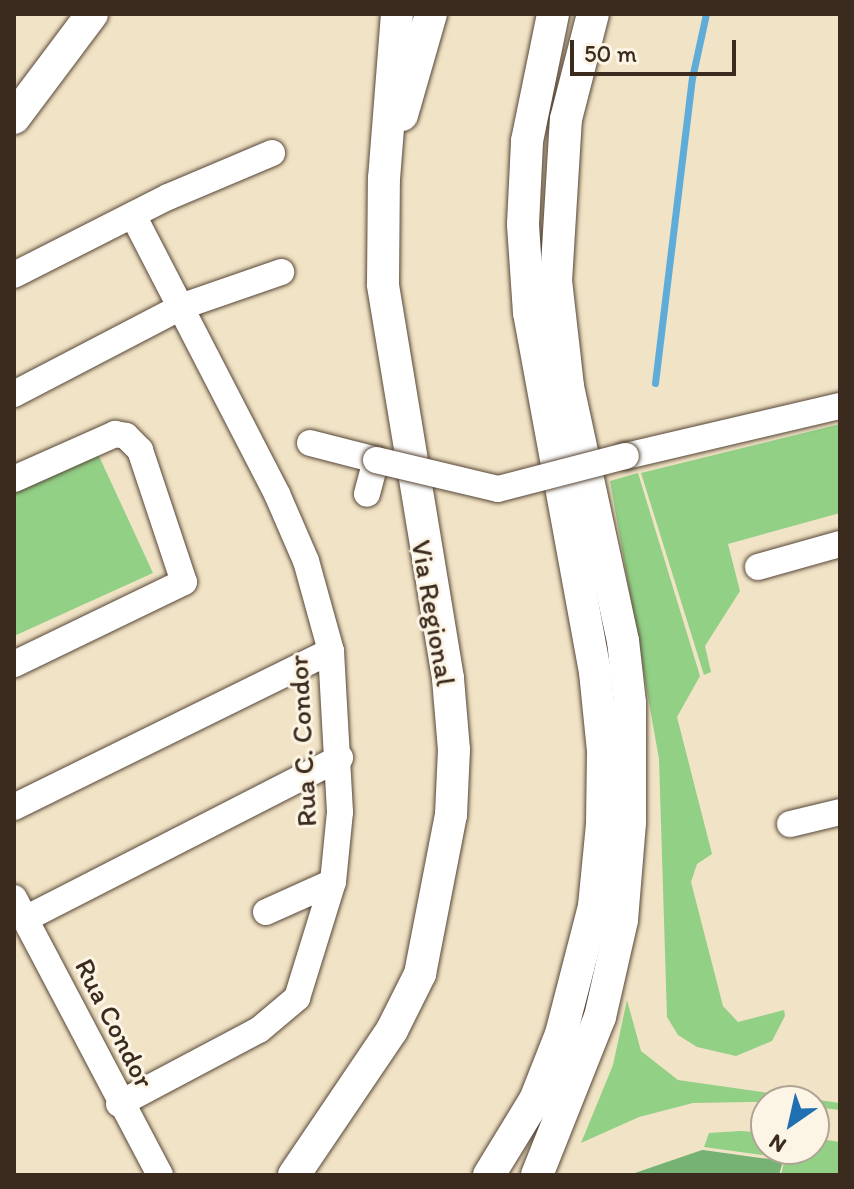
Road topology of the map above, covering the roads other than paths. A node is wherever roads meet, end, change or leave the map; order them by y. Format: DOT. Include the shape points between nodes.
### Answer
graph roads {
  1 [pos="92,14"];
  2 [pos="397,14"];
  3 [pos="431,14"];
  4 [pos="553,14"];
  5 [pos="582,14"];
  6 [pos="593,14"];
  7 [pos="581,54"];
  8 [pos="14,118"];
  9 [pos="272,153"];
  10 [pos="384,179"];
  11 [pos="133,215"];
  12 [pos="281,272"];
  13 [pos="14,275"];
  14 [pos="183,306"];
  15 [pos="14,394"];
  16 [pos="840,406"];
  17 [pos="310,443"];
  18 [pos="376,460"];
  19 [pos="14,479"];
  20 [pos="367,494"];
  21 [pos="840,544"];
  22 [pos="758,567"];
  23 [pos="331,651"];
  24 [pos="14,664"];
  25 [pos="340,758"];
  26 [pos="14,807"];
  27 [pos="840,812"];
  28 [pos="790,824"];
  29 [pos="333,882"];
  30 [pos="19,908"];
  31 [pos="266,912"];
  32 [pos="119,1104"];
  33 [pos="160,1175"];
  34 [pos="294,1175"];
  35 [pos="489,1175"];
  36 [pos="537,1175"];
  1 -- 8 [label="main road"];
  2 -- 10 [label="main road, Via Regional"];
  3 -- 10 [label="main road"];
  4 -- 35 [label="main road" via="527,141 523,224 529,313 595,672 602,824 594,906 561,1034 535,1100"];
  5 -- 7 [label="main road"];
  6 -- 7 [label="main road"];
  7 -- 36 [label="main road" via="566,119 556,281 568,386 623,641 630,703 630,823 622,920 600,1017"];
  9 -- 11 [label="street"];
  10 -- 34 [label="main road, Via Regional" via="388,339 448,678 454,750 451,815 420,974 392,1030"];
  11 -- 13 [label="street"];
  11 -- 14 [label="street, Rua C. Condor"];
  12 -- 14 [label="street" via="248,279"];
  14 -- 15 [label="street"];
  14 -- 23 [label="street, Rua C. Condor" via="295,530"];
  16 -- 18 [label="street, bridge" via="498,489"];
  17 -- 18 [label="street"];
  18 -- 20 [label="street"];
  19 -- 24 [label="street" via="115,434 126,436 140,450 184,582"];
  21 -- 22 [label="street"];
  23 -- 25 [label="street, Rua C. Condor"];
  23 -- 26 [label="street"];
  25 -- 29 [label="street, Rua C. Condor"];
  25 -- 30 [label="street"];
  27 -- 28 [label="street"];
  29 -- 31 [label="street"];
  29 -- 32 [label="street, Rua C. Condor" via="297,998 259,1030"];
  30 -- 32 [label="street, Rua Condor"];
  32 -- 33 [label="street, Rua Condor"];
}
